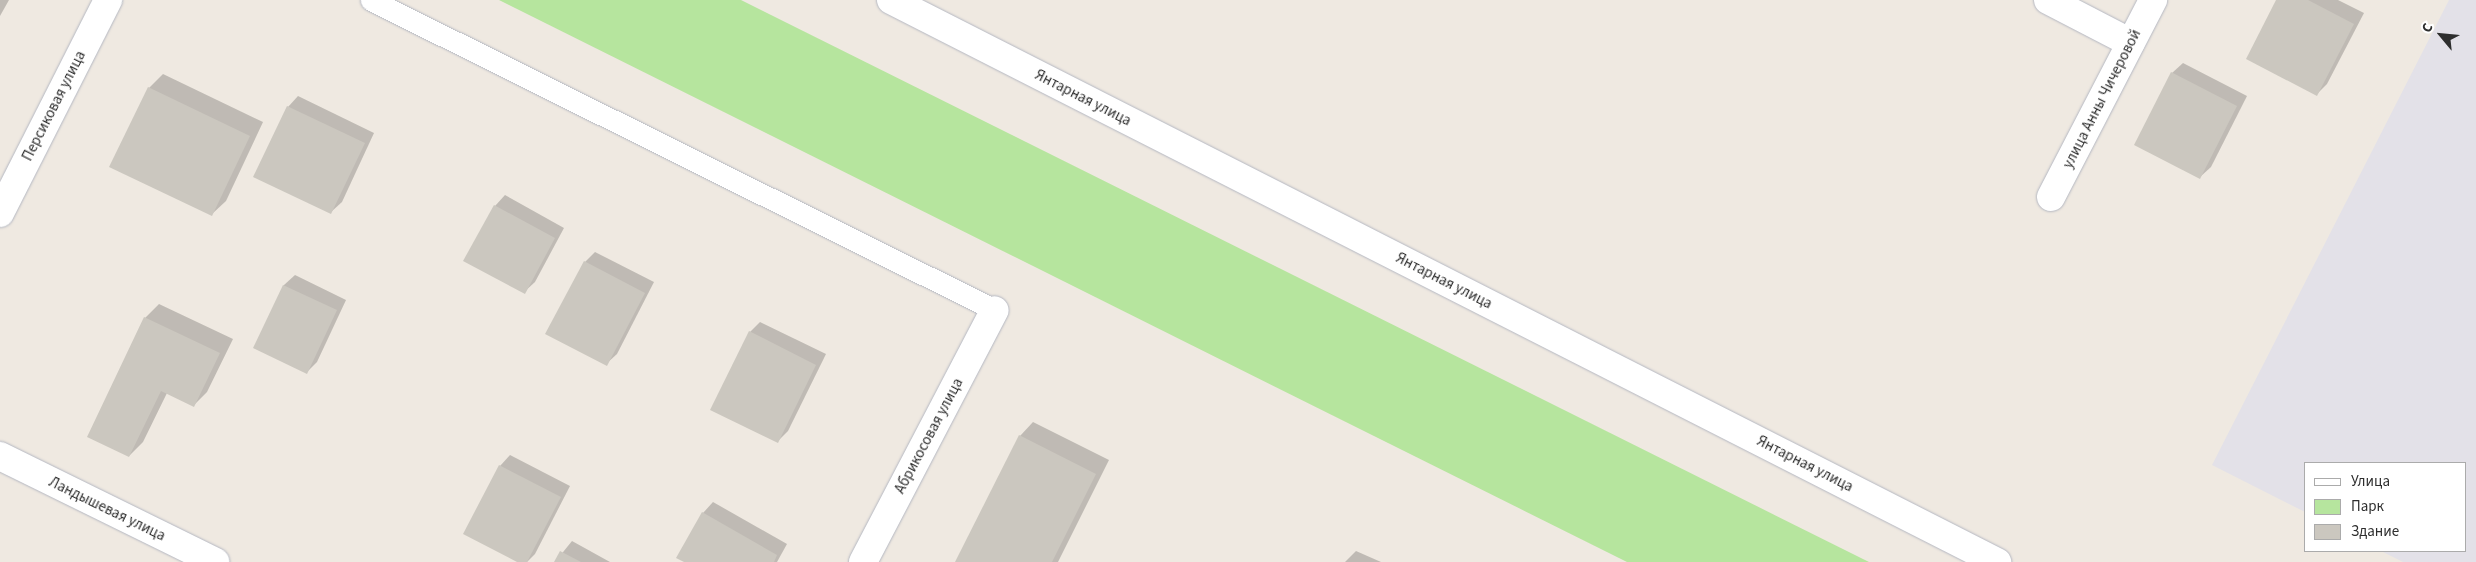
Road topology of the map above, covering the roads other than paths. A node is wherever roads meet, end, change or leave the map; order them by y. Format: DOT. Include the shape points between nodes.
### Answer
graph roads {
  1 [pos="108,0"];
  2 [pos="371,0"];
  3 [pos="891,0"];
  4 [pos="2048,0"];
  5 [pos="2153,0"];
  6 [pos="2131,43"];
  7 [pos="2051,197"];
  8 [pos="0,213"];
  9 [pos="995,310"];
  10 [pos="0,456"];
  11 [pos="215,562"];
  12 [pos="863,562"];
  13 [pos="1997,562"];
  1 -- 8 [label="street, Персиковая улица"];
  2 -- 9 [label="lane"];
  3 -- 13 [label="street, Янтарная улица"];
  4 -- 6 [label="street"];
  5 -- 6 [label="street, улица Анны Чичеровой"];
  6 -- 7 [label="street, улица Анны Чичеровой"];
  9 -- 12 [label="street, Абрикосовая улица"];
  10 -- 11 [label="street, Ландышевая улица"];
}
